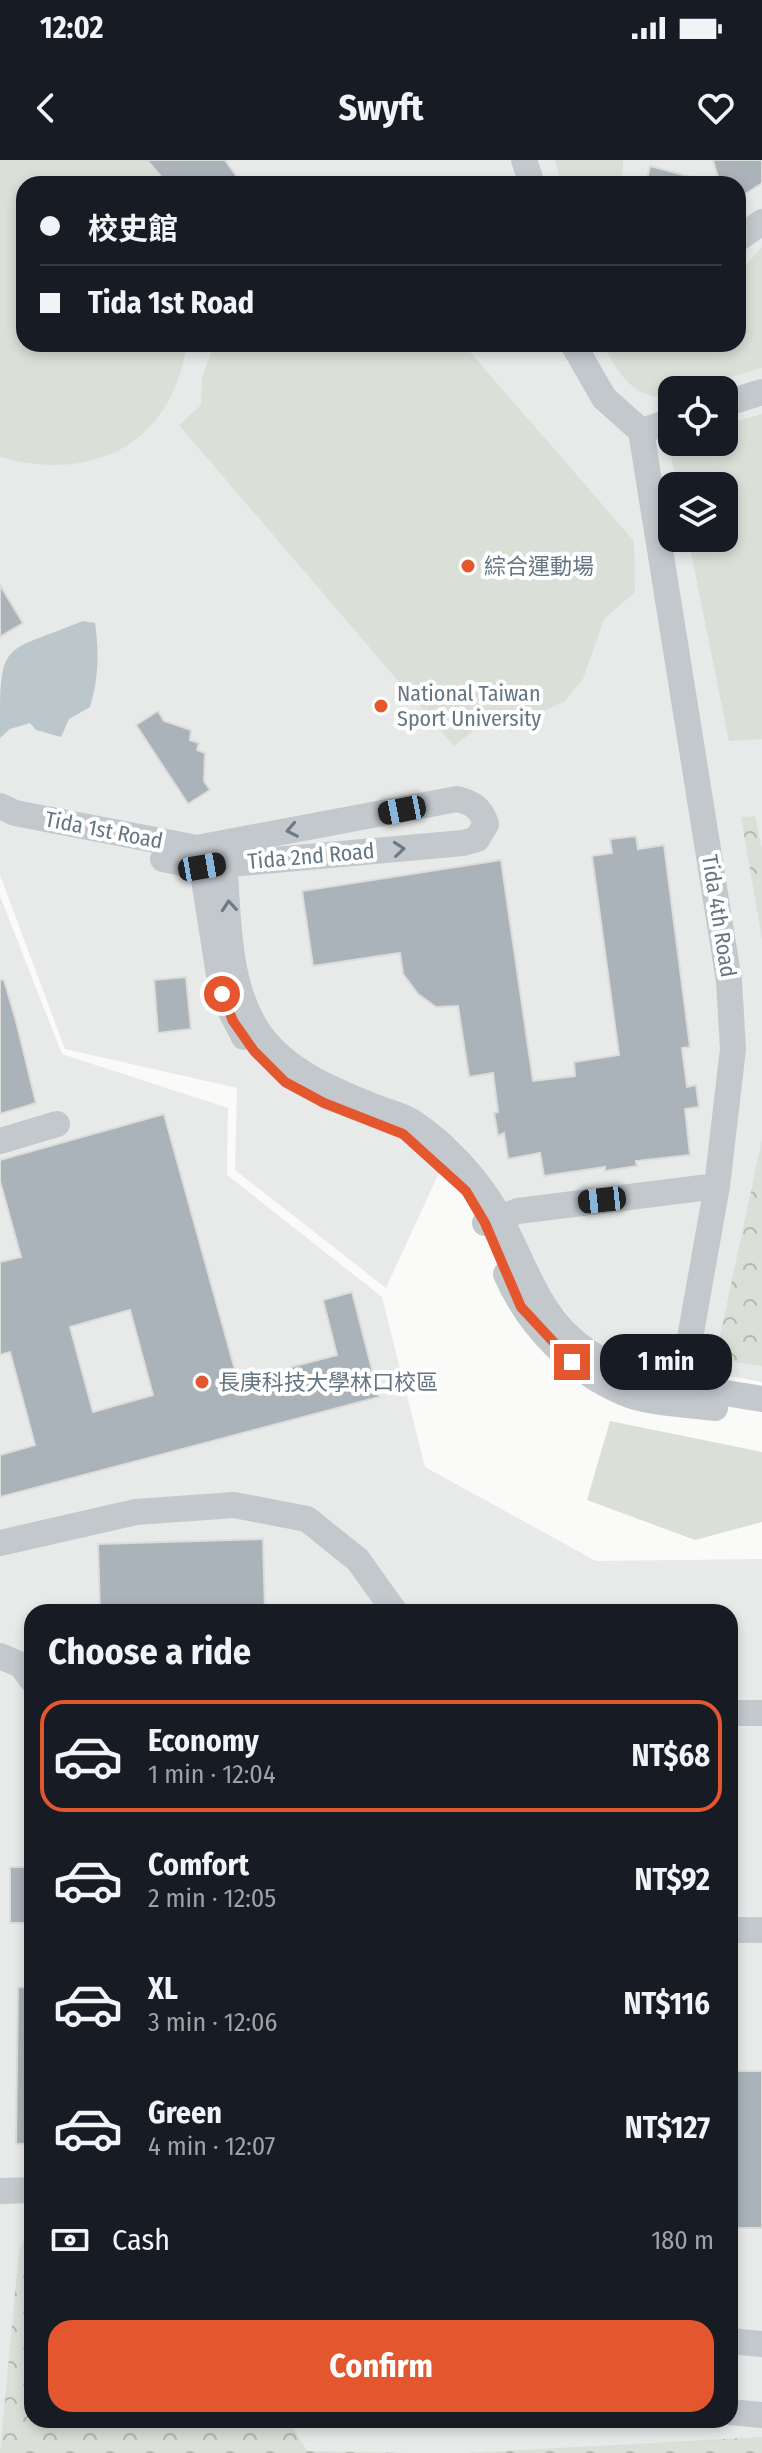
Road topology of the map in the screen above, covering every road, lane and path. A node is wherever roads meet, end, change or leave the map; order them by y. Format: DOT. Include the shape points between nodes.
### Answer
graph roads {
  1 [pos="578,352"];
  2 [pos="762,392"];
  3 [pos="738,400"];
  4 [pos="658,426"];
  5 [pos="641,431"];
  6 [pos="0,806"];
  7 [pos="0,825"];
  8 [pos="212,855"];
  9 [pos="57,1124"];
  10 [pos="0,1141"];
  11 [pos="717,1186"];
  12 [pos="492,1221"];
  13 [pos="680,1393"];
  14 [pos="762,1399"];
  15 [pos="762,1417"];
  16 [pos="0,1543"];
  17 [pos="389,1604"];
  18 [pos="0,1656"];
  19 [pos="24,1669"];
  20 [pos="738,1713"];
  21 [pos="762,1713"];
  22 [pos="738,1930"];
  23 [pos="762,1930"];
  24 [pos="24,2190"];
  25 [pos="0,2191"];
  26 [pos="738,2342"];
  27 [pos="762,2344"];
  28 [pos="738,2413"];
  29 [pos="762,2415"];
  1 -- 5 [label="street" via="604,398"];
  2 -- 3 [label="street"];
  4 -- 5 [label="street"];
  5 -- 11 [label="street, Tida 4th Road" via="729,981 733,1049"];
  6 -- 8 [label="street, Tida 1st Road"];
  7 -- 8 [label="street, Tida 1st Road"];
  8 -- 8 [label="street, Tida 2nd Road, one-way" via="463,843 477,839 486,824 472,803 457,799"];
  8 -- 12 [label="street" via="248,1012 266,1042 291,1065 337,1092 412,1122 478,1182"];
  9 -- 10 [label="street"];
  11 -- 12 [label="street" via="518,1211"];
  11 -- 13 [label="street, Tida 4th Road"];
  12 -- 13 [label="street" via="538,1301 586,1351"];
  13 -- 14 [label="street"];
  13 -- 15 [label="street"];
  16 -- 17 [label="street" via="136,1512 234,1505 307,1519 358,1560"];
  18 -- 19 [label="street"];
  20 -- 21 [label="street"];
  22 -- 23 [label="street"];
  24 -- 25 [label="street"];
  26 -- 27 [label="street"];
  28 -- 29 [label="street"];
}
